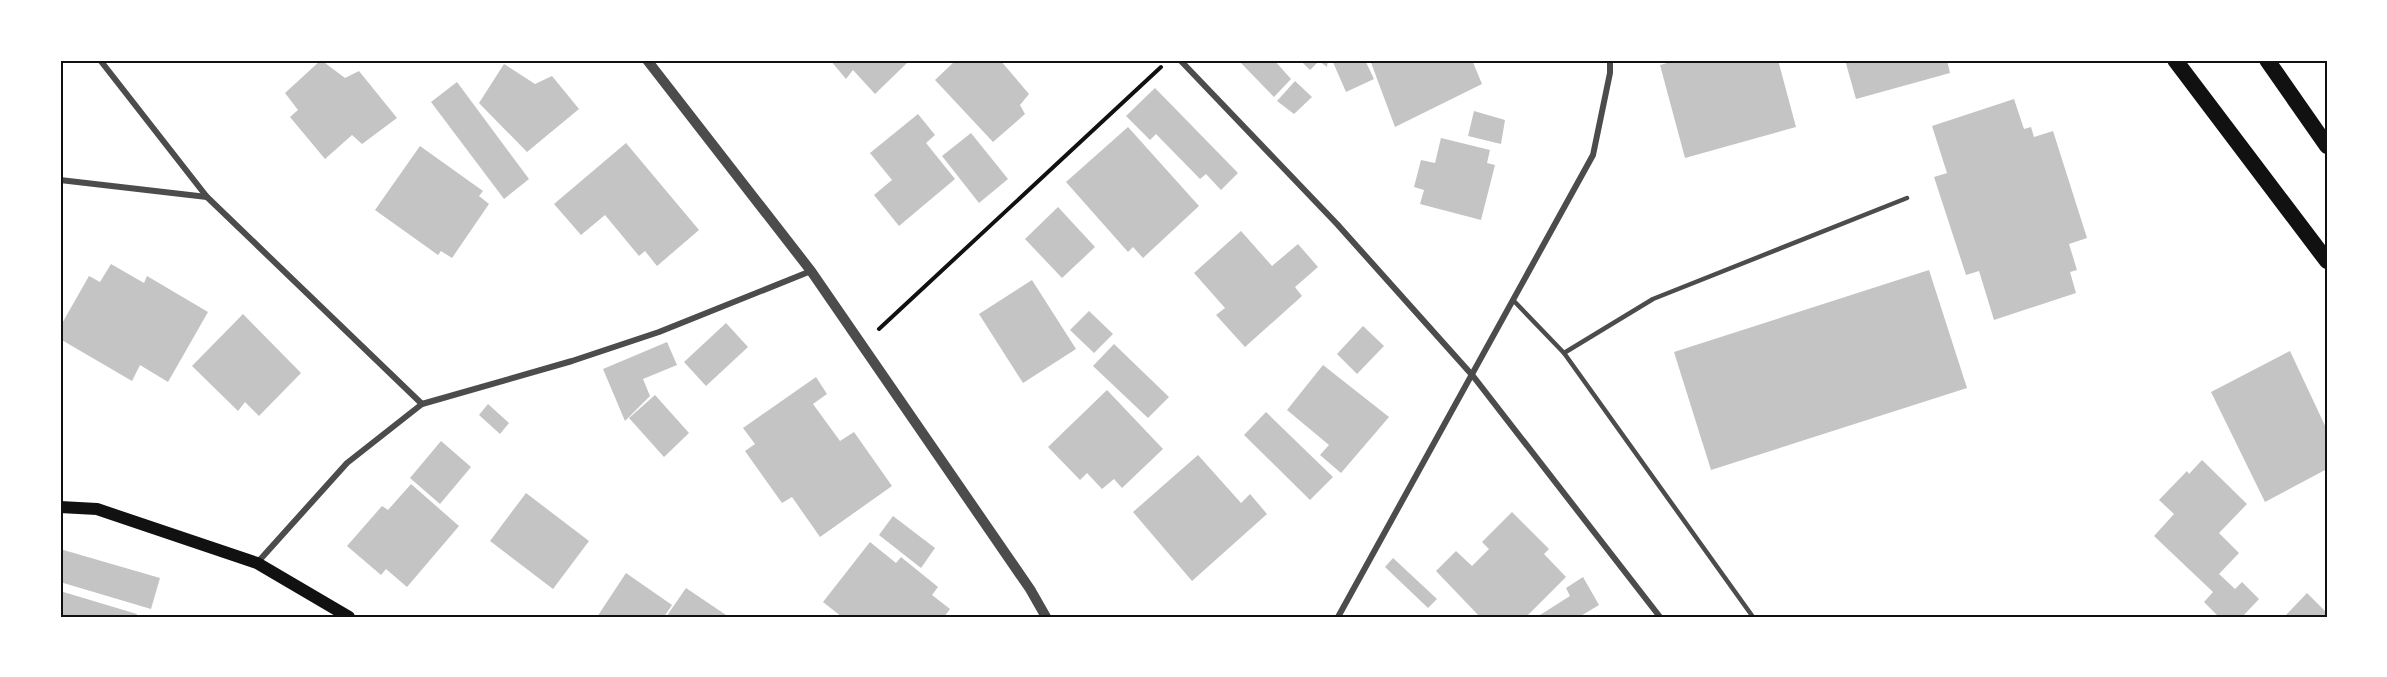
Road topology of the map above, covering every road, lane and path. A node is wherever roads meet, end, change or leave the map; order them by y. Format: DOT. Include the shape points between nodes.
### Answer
graph roads {
  1 [pos="100,60"];
  2 [pos="647,60"];
  3 [pos="1168,60"];
  4 [pos="1180,60"];
  5 [pos="1610,60"];
  6 [pos="2175,60"];
  7 [pos="2267,60"];
  8 [pos="2327,146"];
  9 [pos="60,180"];
  10 [pos="207,197"];
  11 [pos="1907,198"];
  12 [pos="2327,261"];
  13 [pos="811,271"];
  14 [pos="1513,300"];
  15 [pos="900,310"];
  16 [pos="1564,353"];
  17 [pos="1473,376"];
  18 [pos="422,404"];
  19 [pos="60,507"];
  20 [pos="257,563"];
  21 [pos="349,617"];
  22 [pos="1046,617"];
  23 [pos="1338,617"];
  24 [pos="1660,617"];
  25 [pos="1754,617"];
  1 -- 10 [label="street"];
  2 -- 13 [label="street"];
  3 -- 15 [label="path"];
  4 -- 17 [label="street" via="1337,224"];
  5 -- 14 [label="street" via="1593,155"];
  6 -- 12 [label="highway"];
  7 -- 8 [label="highway"];
  9 -- 10 [label="street"];
  10 -- 18 [label="street"];
  11 -- 16 [label="lane" via="1653,299"];
  13 -- 18 [label="street" via="648,336"];
  13 -- 22 [label="street"];
  14 -- 16 [label="lane"];
  14 -- 17 [label="street"];
  16 -- 25 [label="lane"];
  17 -- 23 [label="street"];
  17 -- 24 [label="street"];
  18 -- 20 [label="street" via="347,463"];
  19 -- 20 [label="main road" via="96,509"];
  20 -- 21 [label="main road"];
}
